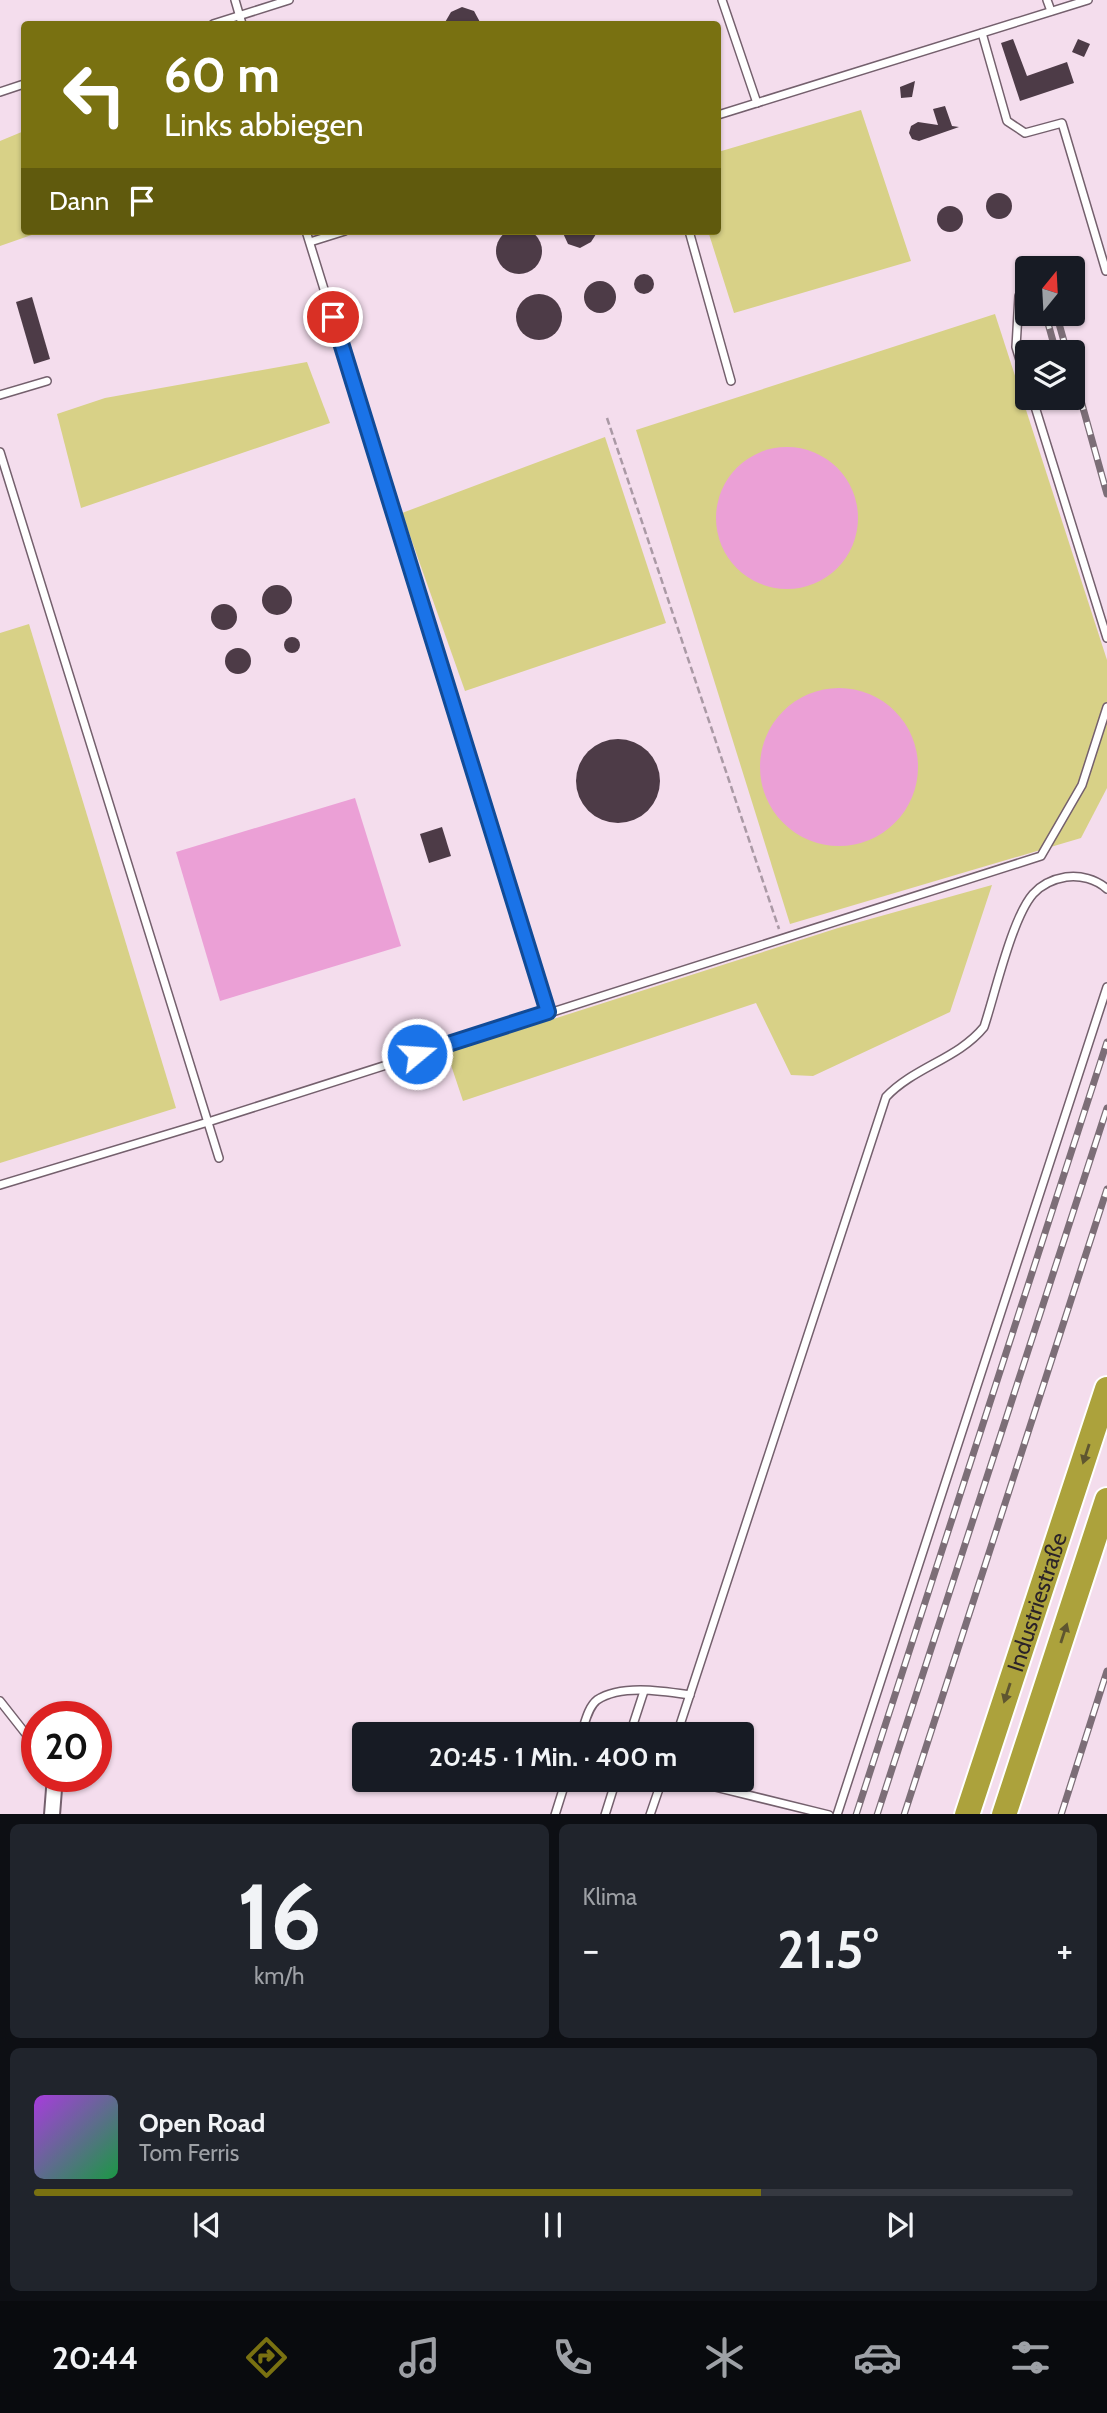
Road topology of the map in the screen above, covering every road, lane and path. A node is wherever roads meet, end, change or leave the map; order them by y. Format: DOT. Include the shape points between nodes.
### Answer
graph roads {
  1 [pos="235,0"];
  2 [pos="289,0"];
  3 [pos="722,0"];
  4 [pos="1047,0"];
  5 [pos="1088,0"];
  6 [pos="1051,11"];
  7 [pos="241,20"];
  8 [pos="982,33"];
  9 [pos="21,85"];
  10 [pos="0,92"];
  11 [pos="757,103"];
  12 [pos="721,114"];
  13 [pos="307,235"];
  14 [pos="332,235"];
  15 [pos="690,235"];
  16 [pos="310,242"];
  17 [pos="1106,271"];
  18 [pos="47,381"];
  19 [pos="731,382"];
  20 [pos="0,395"];
  21 [pos="1036,410"];
  22 [pos="607,418"];
  23 [pos="0,452"];
  24 [pos="1107,638"];
  25 [pos="1107,707"];
  26 [pos="1107,889"];
  27 [pos="782,939"];
  28 [pos="1107,987"];
  29 [pos="548,1012"];
  30 [pos="208,1122"];
  31 [pos="219,1158"];
  32 [pos="0,1185"];
  33 [pos="1107,1389"];
  34 [pos="1107,1500"];
  35 [pos="644,1691"];
  36 [pos="690,1695"];
  37 [pos="0,1700"];
  38 [pos="585,1722"];
  39 [pos="635,1722"];
  40 [pos="681,1722"];
  41 [pos="21,1727"];
  42 [pos="54,1792"];
  43 [pos="562,1792"];
  44 [pos="612,1792"];
  45 [pos="658,1792"];
  46 [pos="736,1792"];
  47 [pos="52,1814"];
  48 [pos="555,1814"];
  49 [pos="605,1814"];
  50 [pos="650,1814"];
  51 [pos="825,1814"];
  52 [pos="836,1814"];
  53 [pos="967,1814"];
  54 [pos="1004,1814"];
  1 -- 7 [label="lane"];
  2 -- 7 [label="lane"];
  3 -- 11 [label="lane"];
  4 -- 6 [label="lane"];
  5 -- 6 [label="lane"];
  6 -- 8 [label="lane"];
  8 -- 11 [label="lane"];
  8 -- 17 [label="lane" via="1007,121 1025,133 1062,123"];
  9 -- 10 [label="lane"];
  11 -- 12 [label="lane"];
  13 -- 16 [label="lane"];
  14 -- 16 [label="lane"];
  15 -- 19 [label="lane"];
  16 -- 29 [label="lane"];
  18 -- 20 [label="lane"];
  21 -- 24 [label="lane"];
  22 -- 27 [label="path"];
  23 -- 30 [label="lane"];
  25 -- 27 [label="lane" via="1082,785 1041,856"];
  26 -- 36 [label="lane" via="1092,879 1074,876 1058,878 1032,895 1021,912 984,1027 973,1041 899,1083 886,1097"];
  27 -- 29 [label="lane"];
  28 -- 52 [label="lane"];
  29 -- 30 [label="lane"];
  30 -- 31 [label="lane"];
  30 -- 32 [label="lane"];
  33 -- 53 [label="highway, Industriestraße, one-way"];
  54 -- 34 [label="highway, Industriestraße, one-way"];
  35 -- 36 [label="lane"];
  35 -- 38 [label="lane" via="596,1700"];
  35 -- 39 [label="lane"];
  36 -- 40 [label="lane"];
  37 -- 41 [label="lane"];
  42 -- 47 [label="street"];
  43 -- 48 [label="lane"];
  44 -- 49 [label="lane"];
  45 -- 50 [label="lane"];
  46 -- 51 [label="lane"];
}
